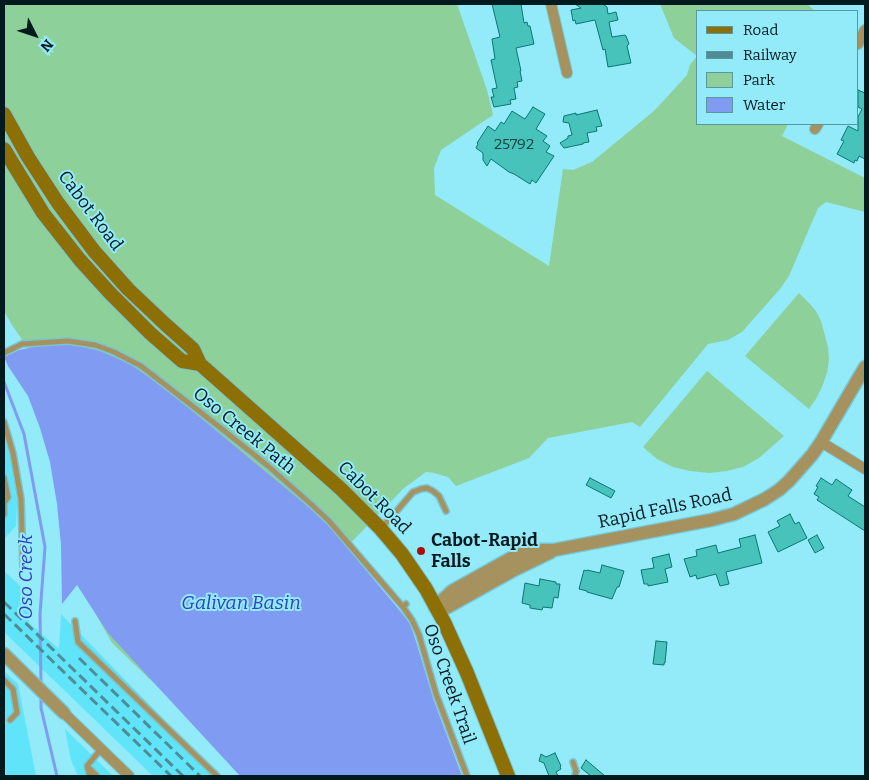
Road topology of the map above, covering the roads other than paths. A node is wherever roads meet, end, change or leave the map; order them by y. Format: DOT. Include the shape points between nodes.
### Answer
graph roads {
  1 [pos="551,4"];
  2 [pos="865,30"];
  3 [pos="859,42"];
  4 [pos="567,73"];
  5 [pos="4,114"];
  6 [pos="4,149"];
  7 [pos="4,353"];
  8 [pos="200,364"];
  9 [pos="865,367"];
  10 [pos="4,422"];
  11 [pos="821,442"];
  12 [pos="865,469"];
  13 [pos="4,478"];
  14 [pos="4,503"];
  15 [pos="446,511"];
  16 [pos="4,514"];
  17 [pos="380,528"];
  18 [pos="23,566"];
  19 [pos="404,606"];
  20 [pos="435,607"];
  21 [pos="75,621"];
  22 [pos="4,654"];
  23 [pos="4,680"];
  24 [pos="64,712"];
  25 [pos="10,720"];
  26 [pos="101,749"];
  27 [pos="573,762"];
  28 [pos="87,766"];
  29 [pos="576,774"];
  30 [pos="90,776"];
  31 [pos="97,776"];
  32 [pos="129,776"];
  33 [pos="217,776"];
  34 [pos="467,776"];
  35 [pos="508,776"];
  36 [pos="582,776"];
  1 -- 4 [label="street"];
  2 -- 3 [label="street"];
  5 -- 8 [label="main road, Cabot Road" via="58,203 94,251 164,324 194,349"];
  6 -- 8 [label="main road, Cabot Road" via="43,213 110,293 182,361"];
  7 -- 19 [label="lane, Oso Creek Path" via="22,344 68,340 95,345 140,366 268,466 312,505"];
  8 -- 17 [label="main road, Cabot Road" via="341,489"];
  9 -- 11 [label="street, Rapid Falls Road"];
  10 -- 18 [label="lane" via="21,498"];
  11 -- 12 [label="street"];
  11 -- 20 [label="street, Rapid Falls Road" via="800,470 778,490 734,514 554,550 446,608"];
  13 -- 14 [label="lane" via="8,497"];
  14 -- 16 [label="lane"];
  15 -- 17 [label="lane" via="439,496 427,488 421,489 413,492"];
  17 -- 20 [label="main road, Cabot Road" via="402,554"];
  19 -- 34 [label="lane, Oso Creek Trail" via="419,635 436,694"];
  20 -- 35 [label="main road, Cabot Road" via="465,668"];
  21 -- 33 [label="lane" via="78,642"];
  22 -- 24 [label="street"];
  23 -- 25 [label="lane" via="13,689 17,713"];
  24 -- 26 [label="street"];
  26 -- 28 [label="lane"];
  26 -- 32 [label="street"];
  27 -- 29 [label="lane"];
  28 -- 30 [label="lane"];
  28 -- 31 [label="lane"];
  29 -- 36 [label="lane"];
}
